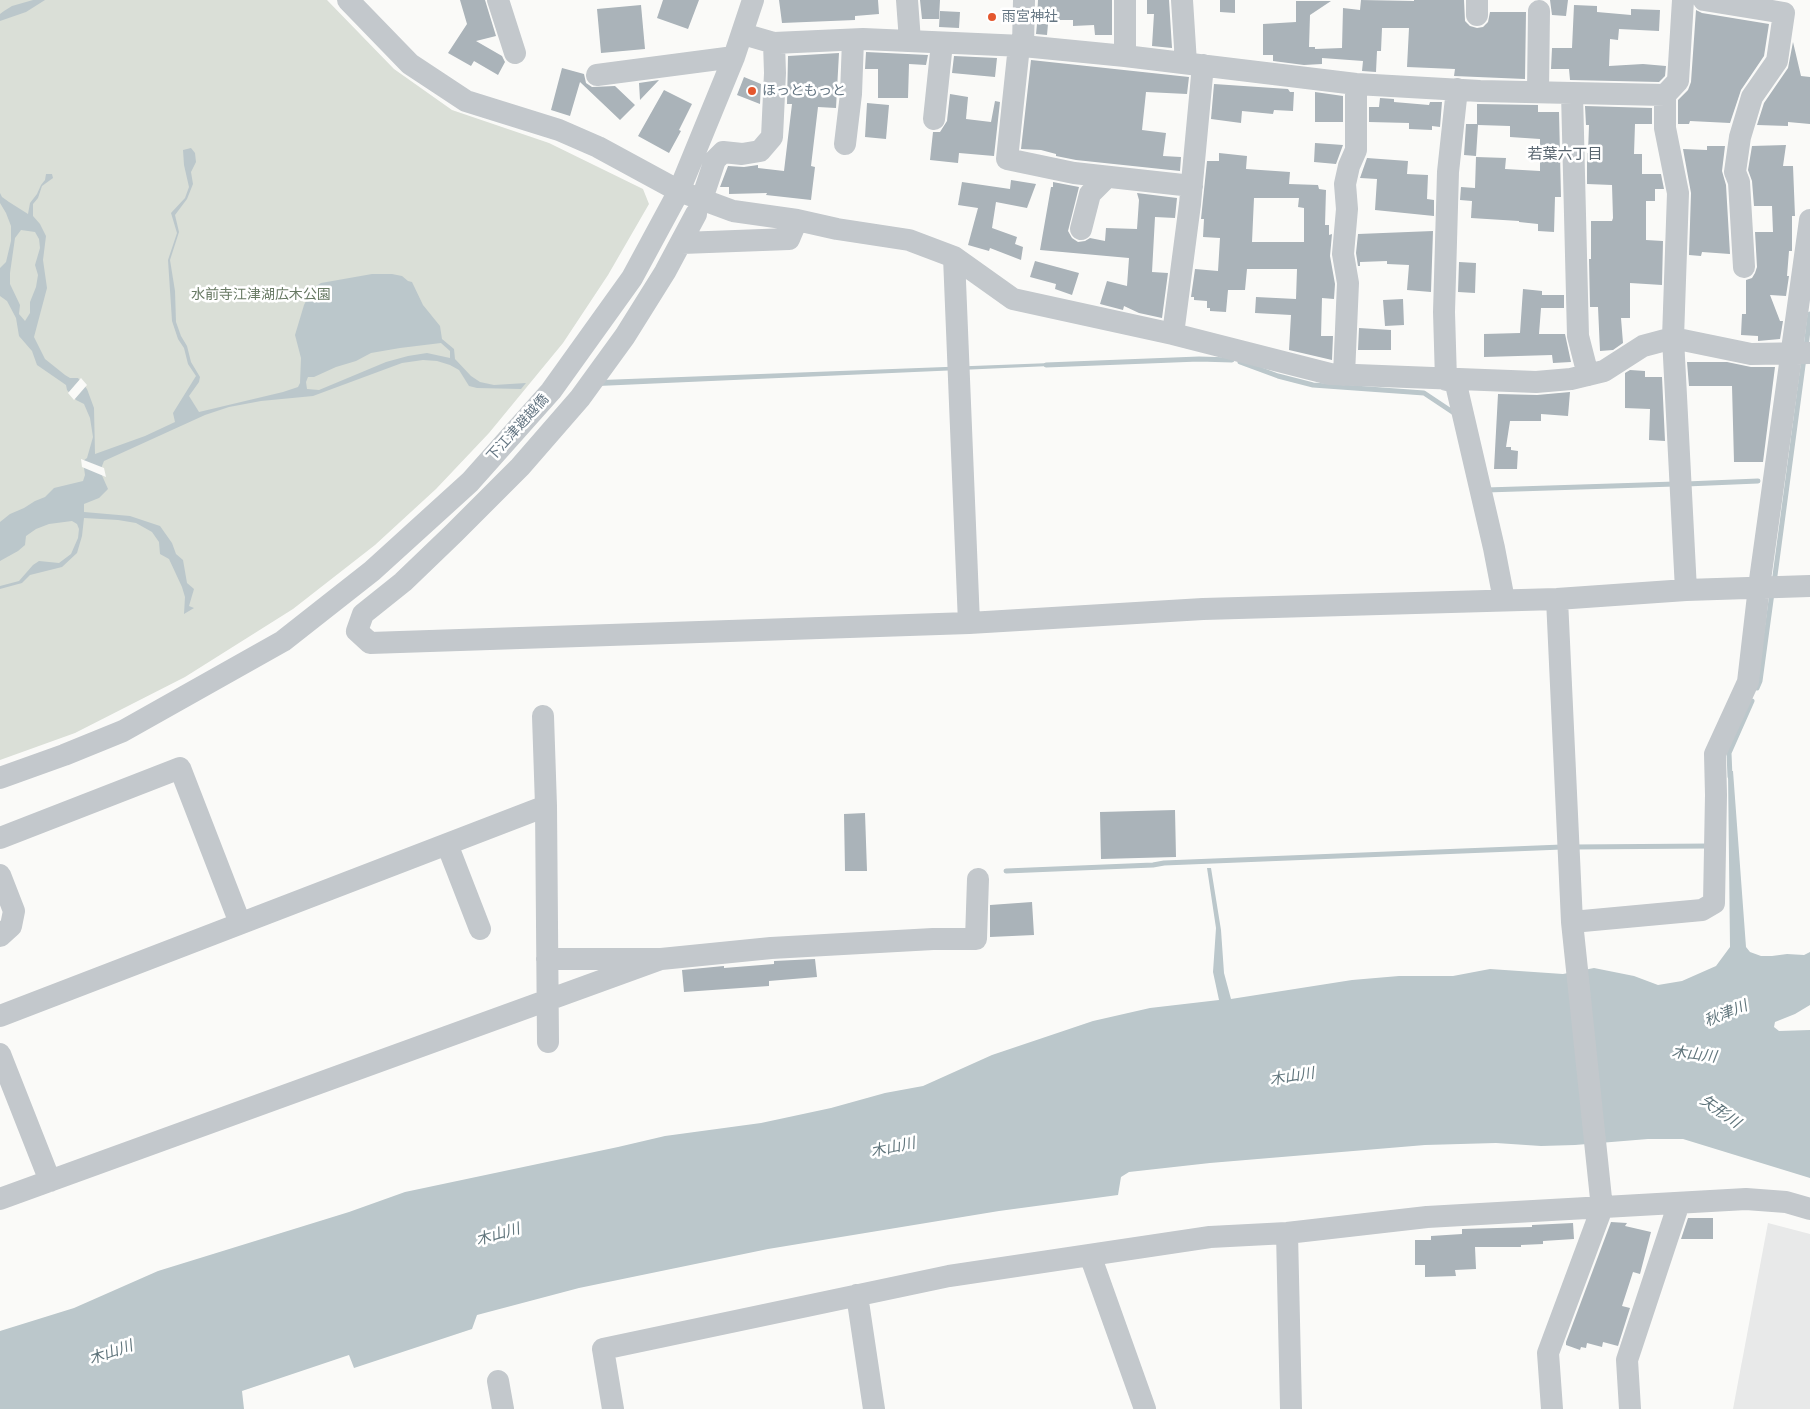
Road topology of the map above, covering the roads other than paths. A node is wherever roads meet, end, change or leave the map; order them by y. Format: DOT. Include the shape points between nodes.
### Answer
graph roads {
  1 [pos="348,0"];
  2 [pos="498,0"];
  3 [pos="753,0"];
  4 [pos="907,0"];
  5 [pos="1024,0"];
  6 [pos="1125,0"];
  7 [pos="1182,0"];
  8 [pos="1683,0"];
  9 [pos="1704,0"];
  10 [pos="1539,11"];
  11 [pos="743,34"];
  12 [pos="853,40"];
  13 [pos="910,41"];
  14 [pos="774,43"];
  15 [pos="942,43"];
  16 [pos="1021,46"];
  17 [pos="515,53"];
  18 [pos="1125,56"];
  19 [pos="734,57"];
  20 [pos="1195,64"];
  21 [pos="597,75"];
  22 [pos="1356,84"];
  23 [pos="1457,90"];
  24 [pos="1538,92"];
  25 [pos="1572,93"];
  26 [pos="1665,95"];
  27 [pos="934,119"];
  28 [pos="845,144"];
  29 [pos="1107,177"];
  30 [pos="1192,186"];
  31 [pos="704,193"];
  32 [pos="676,196"];
  33 [pos="696,214"];
  34 [pos="797,220"];
  35 [pos="1810,220"];
  36 [pos="1081,229"];
  37 [pos="682,243"];
  38 [pos="954,257"];
  39 [pos="1744,266"];
  40 [pos="1173,334"];
  41 [pos="1673,338"];
  42 [pos="1801,353"];
  43 [pos="1344,375"];
  44 [pos="1588,375"];
  45 [pos="1451,380"];
  46 [pos="1810,586"];
  47 [pos="1759,587"];
  48 [pos="1686,590"];
  49 [pos="1557,599"];
  50 [pos="1504,600"];
  51 [pos="968,623"];
  52 [pos="543,716"];
  53 [pos="0,778"];
  54 [pos="546,806"];
  55 [pos="0,838"];
  56 [pos="447,844"];
  57 [pos="0,875"];
  58 [pos="978,880"];
  59 [pos="1572,922"];
  60 [pos="240,923"];
  61 [pos="480,929"];
  62 [pos="0,936"];
  63 [pos="547,959"];
  64 [pos="661,959"];
  65 [pos="548,999"];
  66 [pos="0,1016"];
  67 [pos="548,1042"];
  68 [pos="0,1054"];
  69 [pos="50,1181"];
  70 [pos="0,1199"];
  71 [pos="1679,1203"];
  72 [pos="1602,1208"];
  73 [pos="1810,1209"];
  74 [pos="1287,1233"];
  75 [pos="1090,1255"];
  76 [pos="857,1295"];
  77 [pos="498,1381"];
  78 [pos="503,1409"];
  79 [pos="613,1409"];
  80 [pos="874,1409"];
  81 [pos="1145,1409"];
  82 [pos="1291,1409"];
  83 [pos="1552,1409"];
  84 [pos="1630,1409"];
  1 -- 32 [label="street" via="410,64 466,101 559,130 598,147"];
  2 -- 17 [label="street"];
  3 -- 11 [label="street, 下江津避越僑"];
  4 -- 13 [label="street"];
  5 -- 16 [label="street"];
  6 -- 18 [label="street"];
  7 -- 20 [label="street"];
  8 -- 26 [label="street" via="1678,81"];
  9 -- 39 [label="street" via="1784,13 1777,61 1752,97 1740,137 1735,172 1739,182"];
  10 -- 24 [label="street"];
  11 -- 14 [label="street"];
  11 -- 19 [label="street, 下江津避越僑"];
  12 -- 13 [label="street"];
  12 -- 14 [label="street"];
  12 -- 28 [label="street"];
  13 -- 15 [label="street"];
  14 -- 31 [label="street" via="772,137 760,151 742,154 723,152 715,160"];
  15 -- 16 [label="street"];
  15 -- 27 [label="street"];
  16 -- 18 [label="street"];
  16 -- 29 [label="street" via="1007,159"];
  18 -- 20 [label="street"];
  19 -- 21 [label="street"];
  19 -- 32 [label="street, 下江津避越僑"];
  20 -- 22 [label="street"];
  20 -- 30 [label="street"];
  22 -- 23 [label="street"];
  22 -- 43 [label="street" via="1356,150 1345,184 1347,209 1343,254 1348,283"];
  23 -- 24 [label="street"];
  23 -- 45 [label="street" via="1448,172 1444,312"];
  24 -- 25 [label="street"];
  25 -- 26 [label="street"];
  25 -- 44 [label="street" via="1578,336"];
  26 -- 41 [label="street" via="1665,128 1678,193"];
  29 -- 30 [label="street"];
  29 -- 36 [label="street" via="1090,194"];
  30 -- 40 [label="street"];
  32 -- 34 [label="street" via="733,211"];
  32 -- 53 [label="street, 下江津避越僑" via="632,278 551,391 470,482 372,571 283,641 124,730"];
  33 -- 37 [label="street"];
  34 -- 37 [label="street" via="789,238"];
  34 -- 38 [label="street" via="909,240"];
  35 -- 42 [label="street"];
  37 -- 51 [label="street" via="625,336 580,398 520,467 454,533 403,582 363,614 357,631 370,643"];
  38 -- 40 [label="street" via="1013,299"];
  38 -- 51 [label="street"];
  40 -- 43 [label="street"];
  41 -- 42 [label="street" via="1751,354"];
  41 -- 44 [label="street" via="1643,346 1604,371"];
  41 -- 48 [label="street"];
  42 -- 47 [label="street"];
  43 -- 45 [label="street"];
  44 -- 45 [label="street" via="1536,382"];
  45 -- 50 [label="street"];
  46 -- 47 [label="street"];
  47 -- 48 [label="street"];
  47 -- 59 [label="street" via="1748,682 1715,754 1714,903 1702,910"];
  48 -- 49 [label="street"];
  49 -- 50 [label="street"];
  49 -- 59 [label="street"];
  50 -- 51 [label="street" via="1203,609"];
  52 -- 54 [label="street"];
  54 -- 56 [label="street"];
  54 -- 63 [label="street"];
  55 -- 60 [label="street" via="180,768"];
  56 -- 60 [label="street"];
  56 -- 61 [label="street"];
  57 -- 62 [label="street" via="14,911 11,926"];
  58 -- 64 [label="street" via="976,938 771,948"];
  59 -- 72 [label="street"];
  60 -- 66 [label="street"];
  63 -- 64 [label="street"];
  63 -- 65 [label="street"];
  64 -- 65 [label="street"];
  65 -- 67 [label="street"];
  65 -- 69 [label="street"];
  68 -- 69 [label="street"];
  69 -- 70 [label="street"];
  71 -- 72 [label="street"];
  71 -- 73 [label="street" via="1746,1199 1786,1202"];
  71 -- 84 [label="street" via="1627,1360"];
  72 -- 74 [label="street" via="1427,1217"];
  72 -- 83 [label="street" via="1548,1353"];
  74 -- 75 [label="street" via="1210,1237"];
  74 -- 82 [label="street"];
  75 -- 76 [label="street" via="949,1276"];
  75 -- 81 [label="street"];
  76 -- 79 [label="street" via="602,1349"];
  76 -- 80 [label="street"];
  77 -- 78 [label="street"];
}
